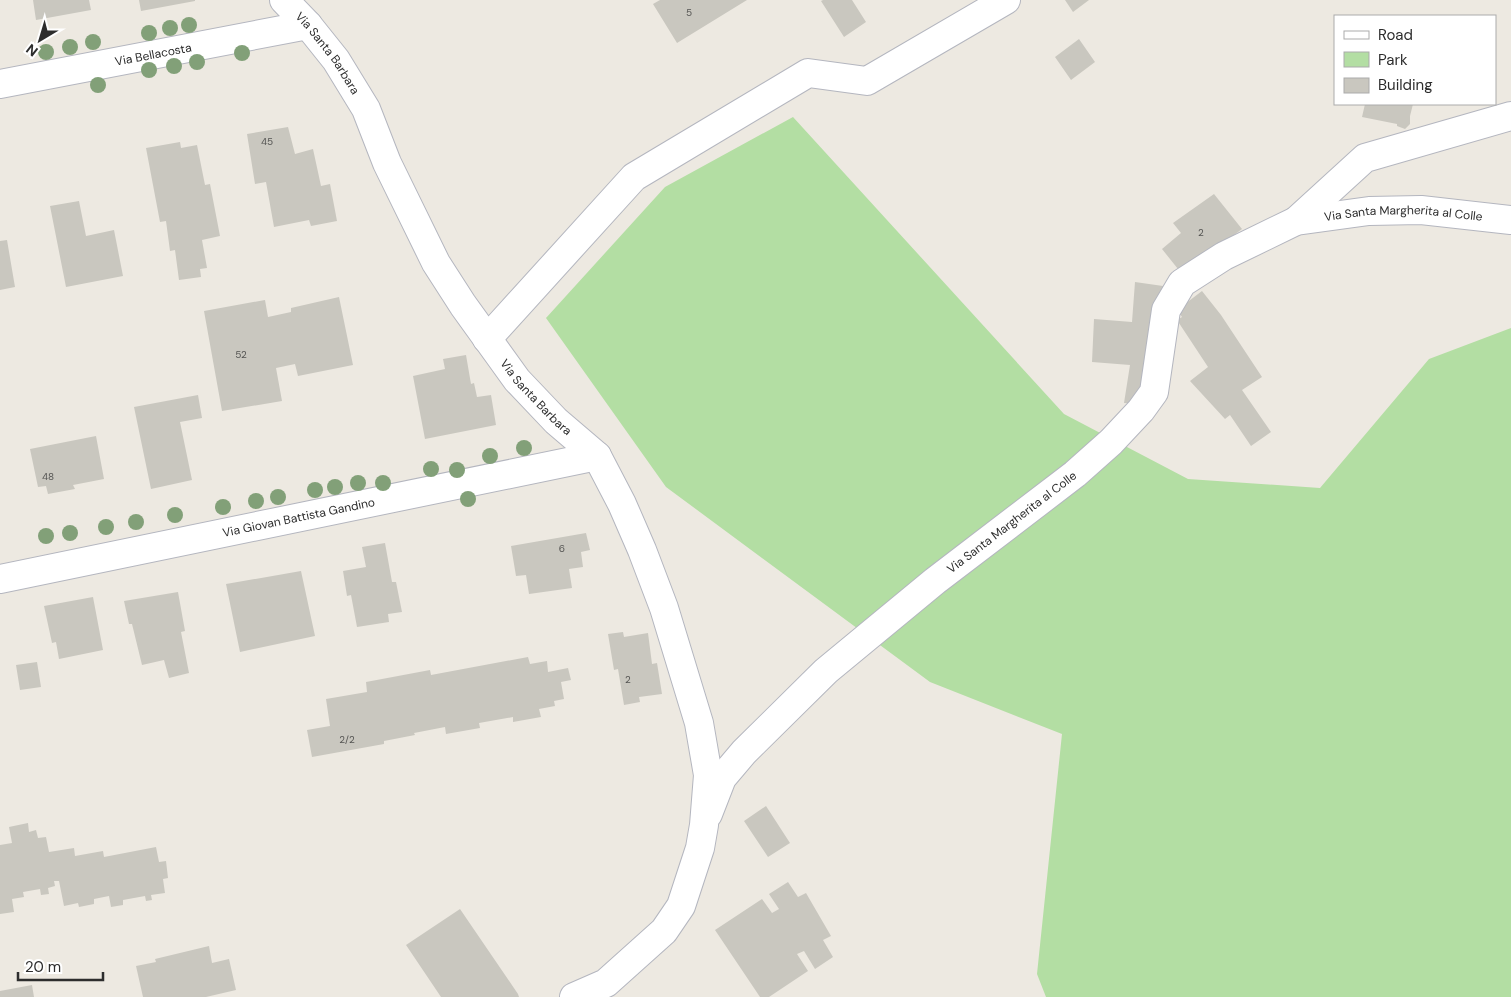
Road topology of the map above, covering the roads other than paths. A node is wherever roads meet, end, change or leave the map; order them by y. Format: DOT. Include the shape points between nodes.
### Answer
graph roads {
  1 [pos="284,0"];
  2 [pos="1006,0"];
  3 [pos="308,25"];
  4 [pos="0,84"];
  5 [pos="1511,116"];
  6 [pos="1511,220"];
  7 [pos="1296,221"];
  8 [pos="487,339"];
  9 [pos="597,456"];
  10 [pos="0,579"];
  11 [pos="704,825"];
  12 [pos="574,997"];
  1 -- 3 [label="street, Via Santa Barbara"];
  2 -- 8 [label="street" via="867,81 808,73 634,176"];
  3 -- 4 [label="street, Via Bellacosta"];
  3 -- 8 [label="street, Via Santa Barbara" via="336,60 366,109 387,164 436,263"];
  5 -- 7 [label="street, Via Santa Margherita al Colle" via="1365,158"];
  6 -- 7 [label="street, Via Santa Margherita al Colle" via="1412,210 1369,211"];
  7 -- 11 [label="street, Via Santa Margherita al Colle" via="1224,256 1182,283 1166,310 1154,392 1141,410 1112,442 1075,474 935,581 826,671 722,778"];
  8 -- 9 [label="street, Via Santa Barbara" via="517,380 556,421"];
  9 -- 10 [label="street, Via Giovan Battista Gandino"];
  9 -- 11 [label="street, Via Santa Barbara" via="642,550 664,608 699,723 708,775"];
  11 -- 12 [label="street" via="681,906 664,931 606,983"];
}
